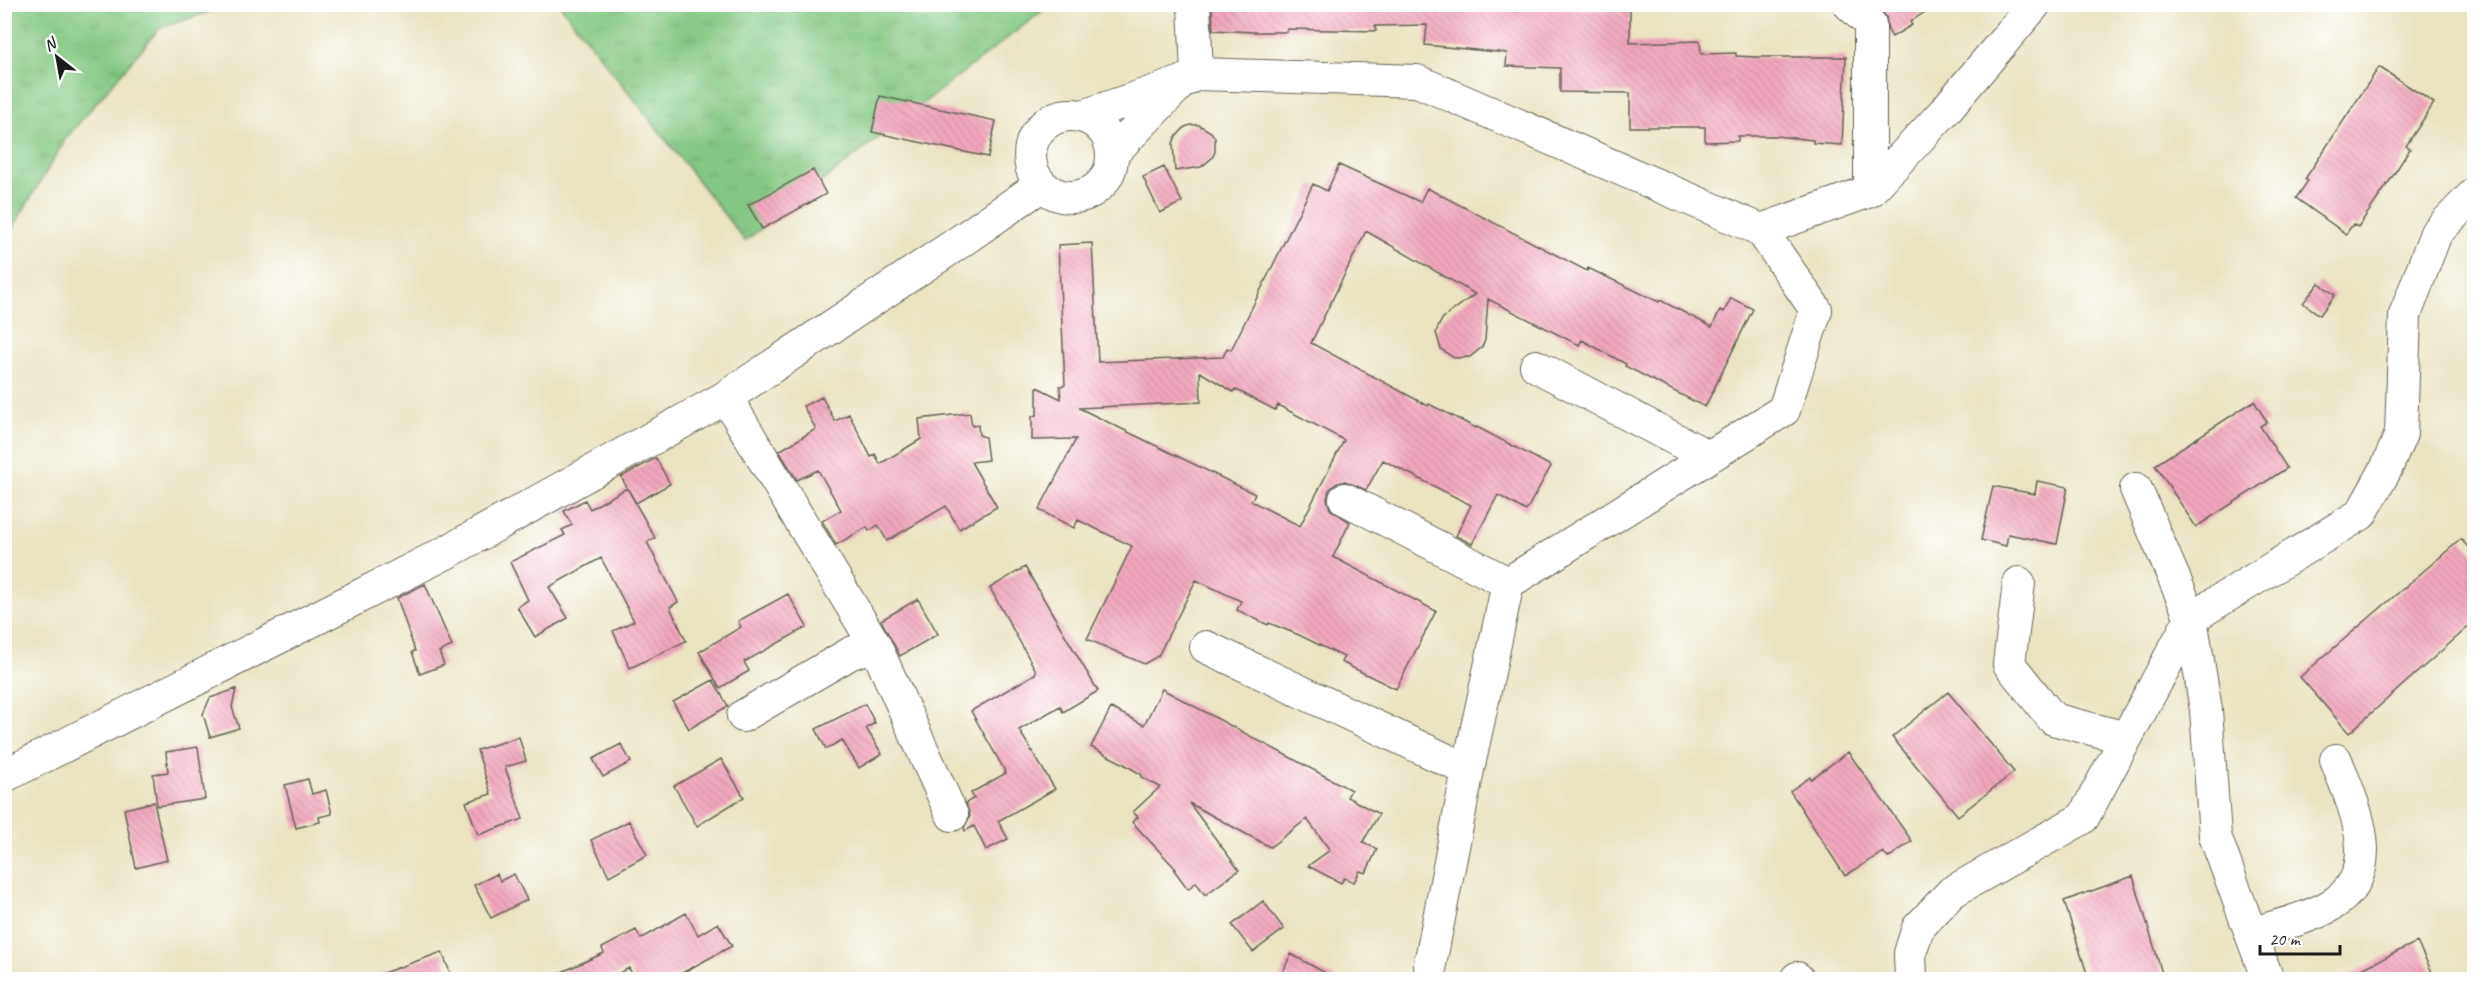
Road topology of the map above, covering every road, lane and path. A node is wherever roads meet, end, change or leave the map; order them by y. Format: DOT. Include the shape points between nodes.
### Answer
graph roads {
  1 [pos="1194,4"];
  2 [pos="1849,4"];
  3 [pos="2035,4"];
  4 [pos="1190,78"];
  5 [pos="1083,117"];
  6 [pos="1113,153"];
  7 [pos="1040,186"];
  8 [pos="1870,190"];
  9 [pos="2475,194"];
  10 [pos="1761,230"];
  11 [pos="1536,366"];
  12 [pos="726,397"];
  13 [pos="1709,457"];
  14 [pos="2136,489"];
  15 [pos="1345,499"];
  16 [pos="2019,583"];
  17 [pos="1508,584"];
  18 [pos="2191,618"];
  19 [pos="875,645"];
  20 [pos="1206,647"];
  21 [pos="743,716"];
  22 [pos="2126,738"];
  23 [pos="2336,760"];
  24 [pos="1468,770"];
  25 [pos="4,776"];
  26 [pos="952,815"];
  27 [pos="2252,934"];
  28 [pos="1431,980"];
  29 [pos="1911,980"];
  30 [pos="2268,980"];
  1 -- 4 [label="street"];
  2 -- 8 [label="street" via="1870,24"];
  3 -- 8 [label="street" via="1943,113"];
  4 -- 5 [label="street"];
  4 -- 6 [label="street"];
  4 -- 10 [label="street" via="1417,81"];
  5 -- 6 [label="street" via="1103,129"];
  5 -- 7 [label="street" via="1059,117 1039,130 1029,163"];
  6 -- 7 [label="street" via="1107,177 1088,195 1062,197"];
  7 -- 12 [label="street"];
  8 -- 10 [label="street"];
  9 -- 18 [label="street" via="2436,233 2405,315 2401,434 2361,514"];
  10 -- 13 [label="street" via="1816,310 1784,410"];
  11 -- 13 [label="street"];
  12 -- 19 [label="street"];
  12 -- 25 [label="street" via="449,551"];
  13 -- 17 [label="street"];
  14 -- 18 [label="street"];
  15 -- 17 [label="street"];
  16 -- 22 [label="street" via="2009,664 2053,720"];
  17 -- 24 [label="street"];
  18 -- 22 [label="street"];
  18 -- 27 [label="street" via="2206,710 2215,836"];
  19 -- 21 [label="street" via="851,653"];
  19 -- 26 [label="street"];
  20 -- 24 [label="street"];
  22 -- 29 [label="street" via="2083,818 1952,892 1918,928 1910,953"];
  23 -- 27 [label="street" via="2360,824 2362,863 2353,888 2326,908"];
  24 -- 28 [label="street" via="1430,963"];
  27 -- 30 [label="street"];
}
